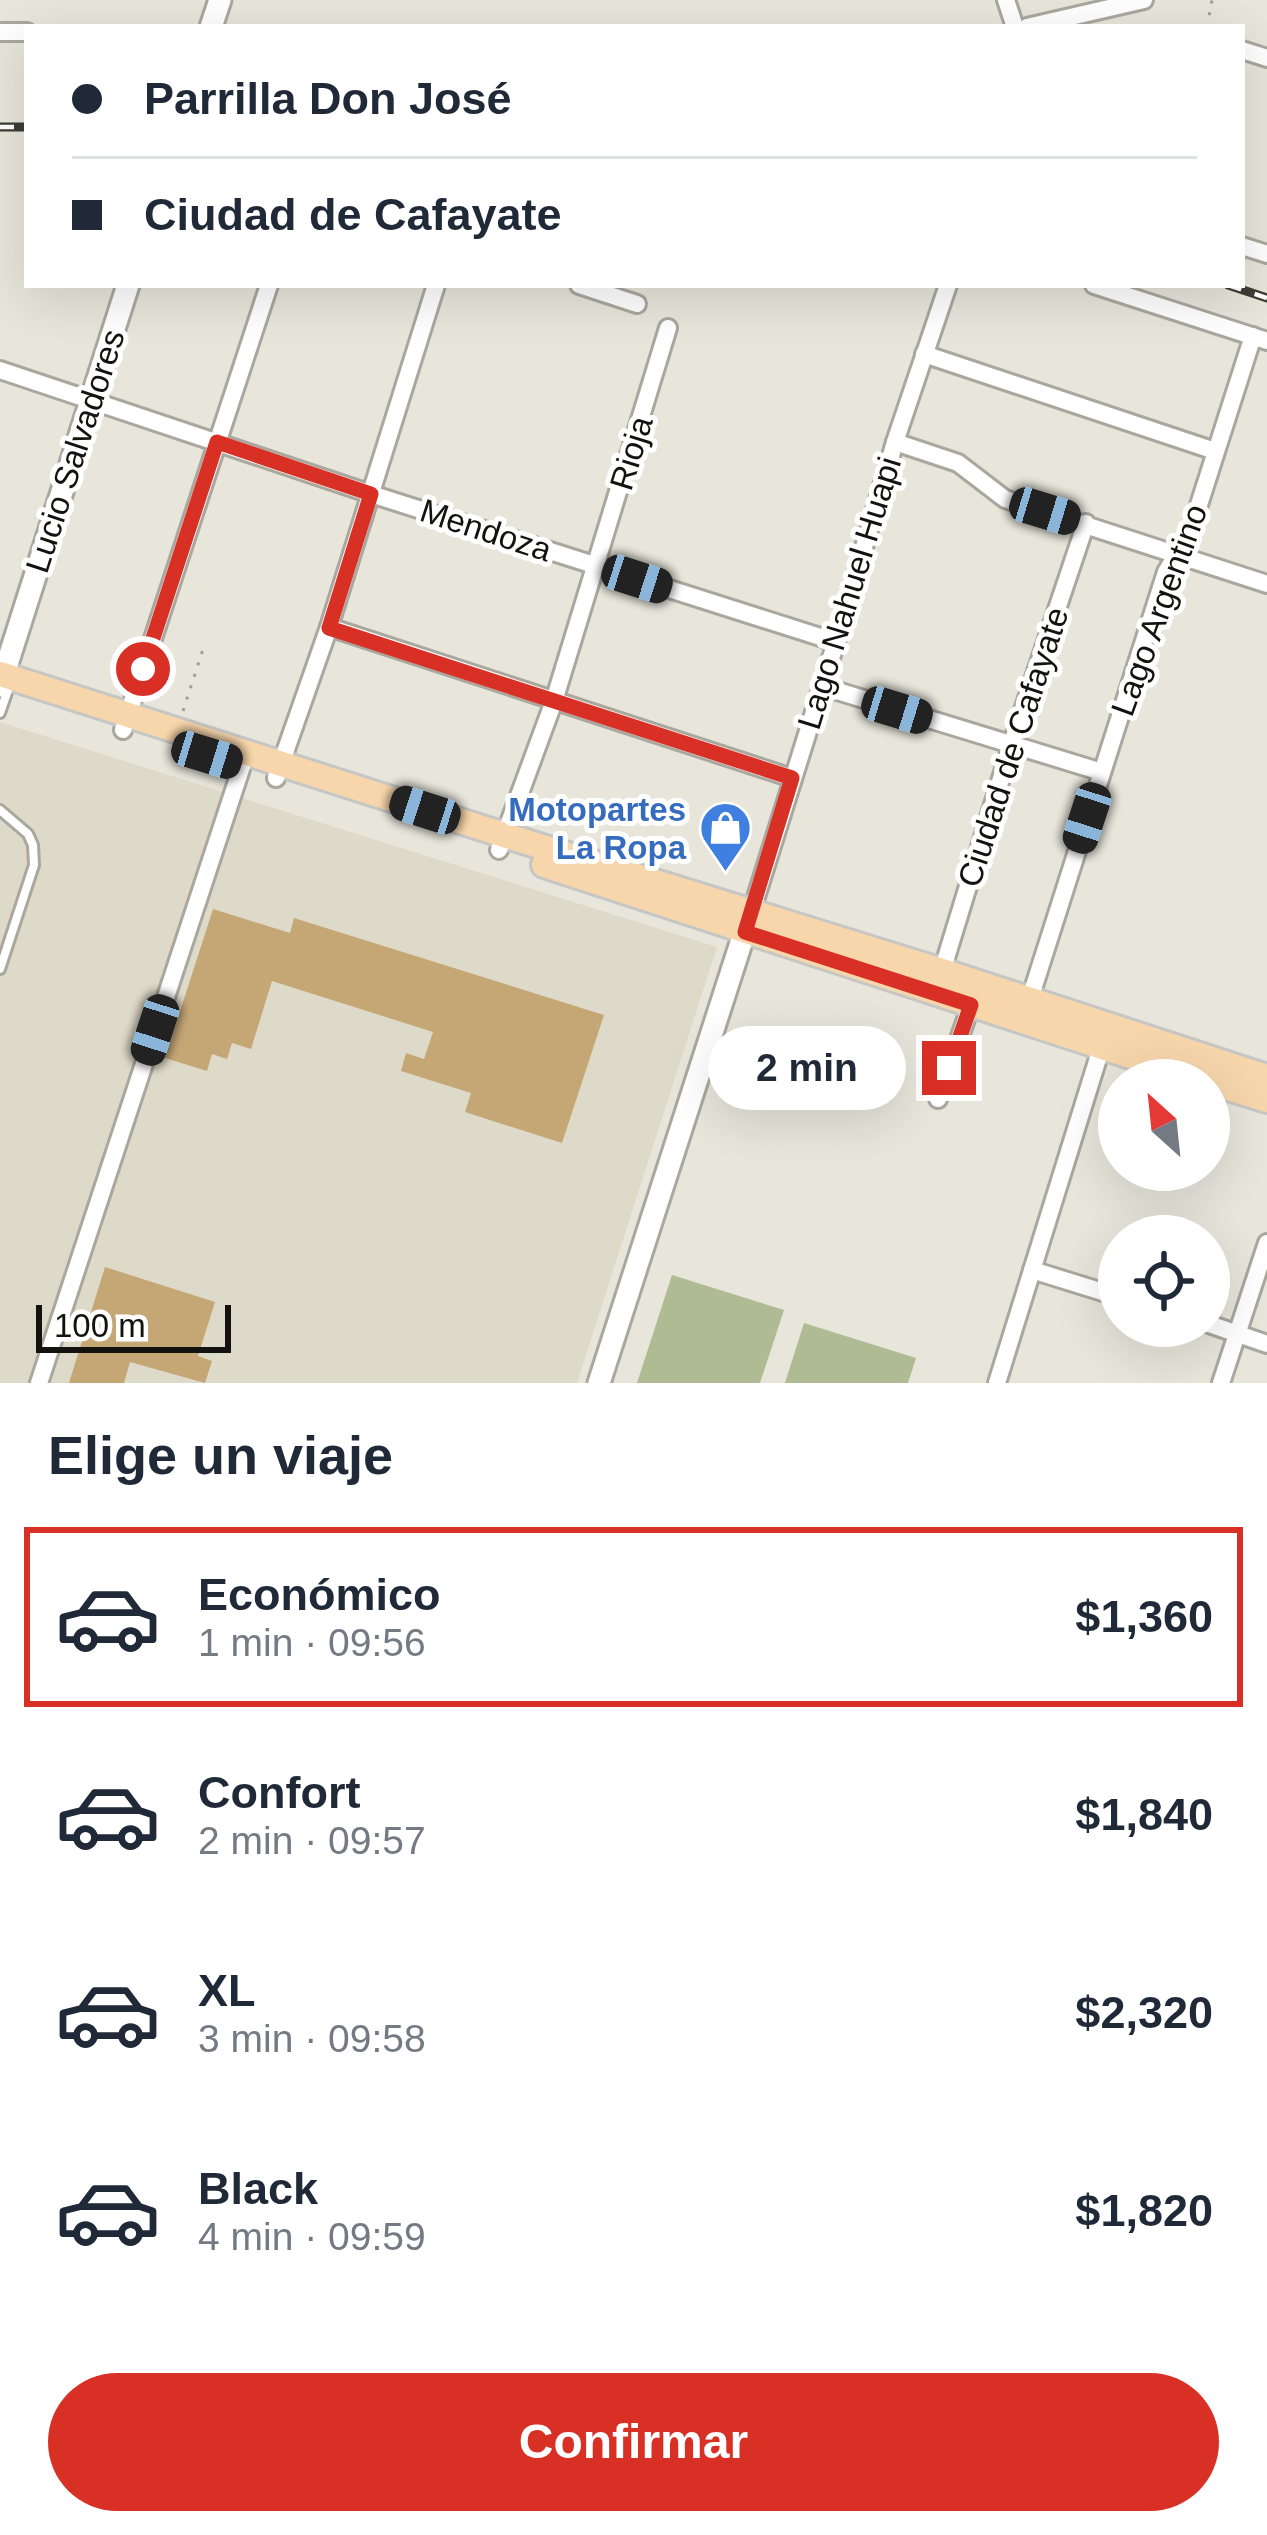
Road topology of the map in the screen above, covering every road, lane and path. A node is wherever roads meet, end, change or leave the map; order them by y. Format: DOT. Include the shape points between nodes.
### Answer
graph roads {
  1 [pos="1144,0"];
  2 [pos="1040,24"];
  3 [pos="127,288"];
  4 [pos="268,288"];
  5 [pos="435,288"];
  6 [pos="588,288"];
  7 [pos="947,288"];
  8 [pos="1103,288"];
  9 [pos="637,304"];
  10 [pos="668,328"];
  11 [pos="1260,339"];
  12 [pos="924,354"];
  13 [pos="0,370"];
  14 [pos="92,399"];
  15 [pos="217,442"];
  16 [pos="895,442"];
  17 [pos="1215,451"];
  18 [pos="371,494"];
  19 [pos="1086,523"];
  20 [pos="1176,555"];
  21 [pos="597,566"];
  22 [pos="1267,584"];
  23 [pos="329,628"];
  24 [pos="205,643"];
  25 [pos="836,643"];
  26 [pos="821,686"];
  27 [pos="2,688"];
  28 [pos="554,701"];
  29 [pos="125,722"];
  30 [pos="176,730"];
  31 [pos="1011,746"];
  32 [pos="242,766"];
  33 [pos="278,771"];
  34 [pos="1102,772"];
  35 [pos="792,778"];
  36 [pos="0,810"];
  37 [pos="501,842"];
  38 [pos="748,922"];
  39 [pos="0,969"];
  40 [pos="942,971"];
  41 [pos="971,1005"];
  42 [pos="1026,1011"];
  43 [pos="1105,1037"];
  44 [pos="1156,1059"];
  45 [pos="1267,1077"];
  46 [pos="1230,1088"];
  47 [pos="938,1099"];
  48 [pos="1267,1100"];
  49 [pos="1267,1243"];
  50 [pos="1033,1270"];
  51 [pos="1098,1290"];
  52 [pos="1230,1331"];
  53 [pos="1237,1333"];
  54 [pos="1267,1344"];
  55 [pos="39,1383"];
  56 [pos="599,1383"];
  57 [pos="997,1383"];
  58 [pos="1221,1383"];
  1 -- 2 [label="street"];
  3 -- 14 [label="main road, Lucio Salvadores"];
  4 -- 15 [label="street"];
  5 -- 18 [label="street"];
  6 -- 9 [label="street"];
  7 -- 12 [label="street, Lago Nahuel Huapi"];
  8 -- 11 [label="street"];
  10 -- 21 [label="street, Rioja"];
  11 -- 17 [label="street, Lago Argentino"];
  12 -- 16 [label="street, Lago Nahuel Huapi"];
  12 -- 17 [label="street"];
  13 -- 14 [label="street, Mendoza"];
  14 -- 15 [label="street, Mendoza"];
  14 -- 27 [label="main road, Lucio Salvadores"];
  15 -- 18 [label="street, Mendoza"];
  15 -- 29 [label="street"];
  16 -- 19 [label="street" via="958,463 1005,499"];
  16 -- 25 [label="street, Lago Nahuel Huapi"];
  17 -- 20 [label="street, Lago Argentino"];
  18 -- 21 [label="street, Mendoza"];
  18 -- 23 [label="street"];
  19 -- 20 [label="street"];
  19 -- 31 [label="street, Ciudad de Cafayate"];
  20 -- 22 [label="street"];
  20 -- 34 [label="street, Lago Argentino"];
  21 -- 25 [label="street, Mendoza"];
  21 -- 28 [label="street, Rioja"];
  23 -- 28 [label="street"];
  23 -- 33 [label="street"];
  24 -- 30 [label="path"];
  25 -- 26 [label="street, Lago Nahuel Huapi"];
  26 -- 31 [label="street"];
  26 -- 35 [label="street, Lago Nahuel Huapi"];
  27 -- 29 [label="main road"];
  28 -- 35 [label="street"];
  28 -- 37 [label="street, Rioja"];
  29 -- 30 [label="main road"];
  29 -- 32 [label="main road"];
  30 -- 33 [label="main road"];
  31 -- 34 [label="street"];
  31 -- 40 [label="street, Ciudad de Cafayate"];
  32 -- 33 [label="main road"];
  32 -- 55 [label="street"];
  33 -- 37 [label="main road"];
  34 -- 42 [label="street, Lago Argentino"];
  35 -- 38 [label="street, Lago Nahuel Huapi"];
  36 -- 39 [label="lane" via="28,834 34,865"];
  37 -- 38 [label="main road"];
  38 -- 40 [label="main road"];
  38 -- 41 [label="main road"];
  38 -- 56 [label="main road, Lago Nahuel Huapi"];
  40 -- 42 [label="main road"];
  41 -- 42 [label="main road"];
  41 -- 47 [label="street"];
  42 -- 43 [label="main road"];
  43 -- 44 [label="main road"];
  43 -- 45 [label="main road"];
  43 -- 50 [label="street"];
  46 -- 48 [label="main road"];
  49 -- 53 [label="street"];
  50 -- 51 [label="street"];
  50 -- 57 [label="street"];
  52 -- 53 [label="street"];
  53 -- 54 [label="street"];
  53 -- 58 [label="street"];
}
